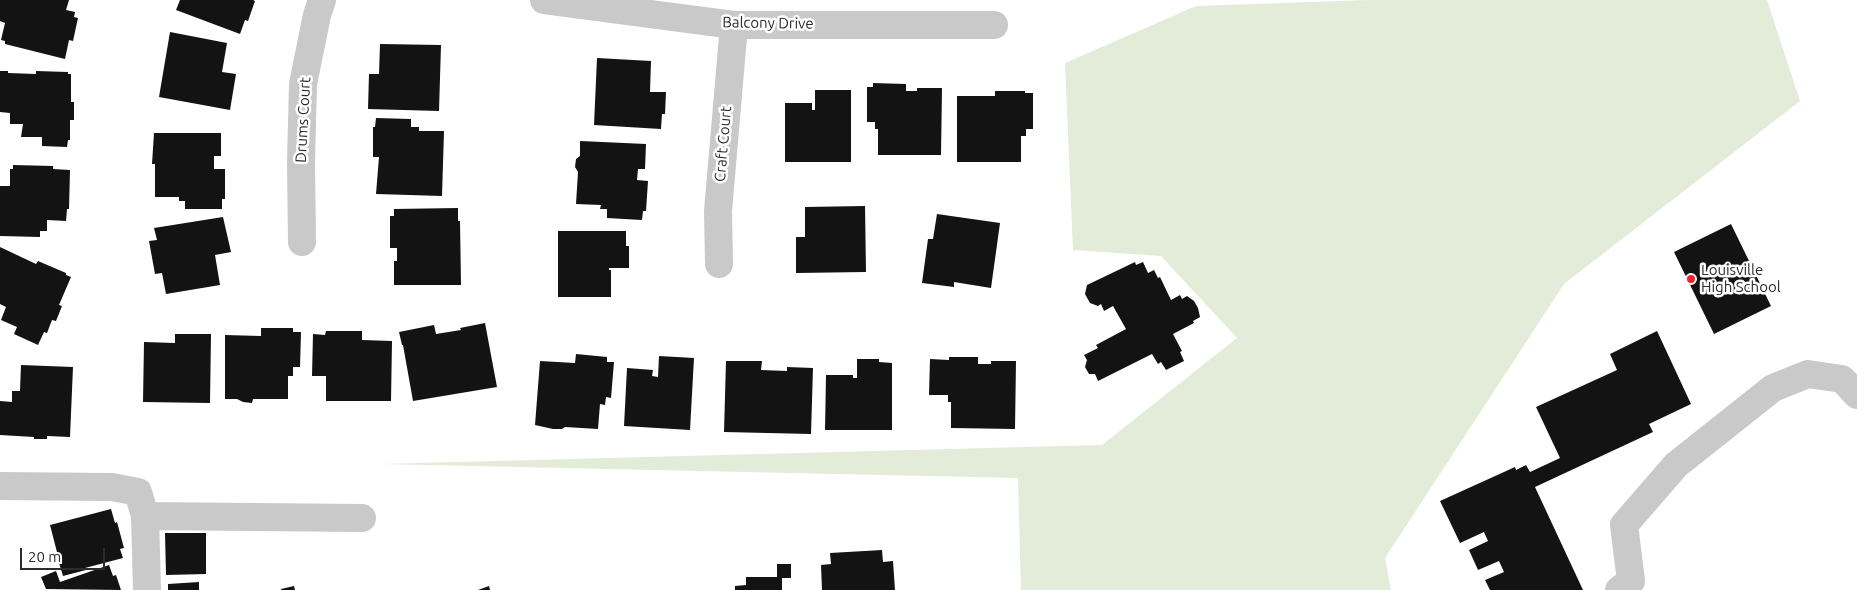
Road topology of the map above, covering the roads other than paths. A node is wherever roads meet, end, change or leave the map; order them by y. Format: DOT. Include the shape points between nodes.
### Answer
graph roads {
  1 [pos="322,0"];
  2 [pos="544,0"];
  3 [pos="734,25"];
  4 [pos="994,25"];
  5 [pos="302,242"];
  6 [pos="719,264"];
  7 [pos="1857,395"];
  8 [pos="0,486"];
  9 [pos="145,516"];
  10 [pos="362,518"];
  11 [pos="147,590"];
  12 [pos="1619,590"];
  1 -- 5 [label="street, Drums Court" via="304,84"];
  2 -- 3 [label="street, Balcony Drive"];
  3 -- 4 [label="street, Balcony Drive"];
  3 -- 6 [label="street, Craft Court" via="718,211"];
  7 -- 12 [label="street" via="1842,379 1808,374 1800,377 1773,388 1676,465 1624,525 1631,581"];
  8 -- 9 [label="street" via="112,487 138,492"];
  9 -- 10 [label="street"];
  9 -- 11 [label="street"];
}
